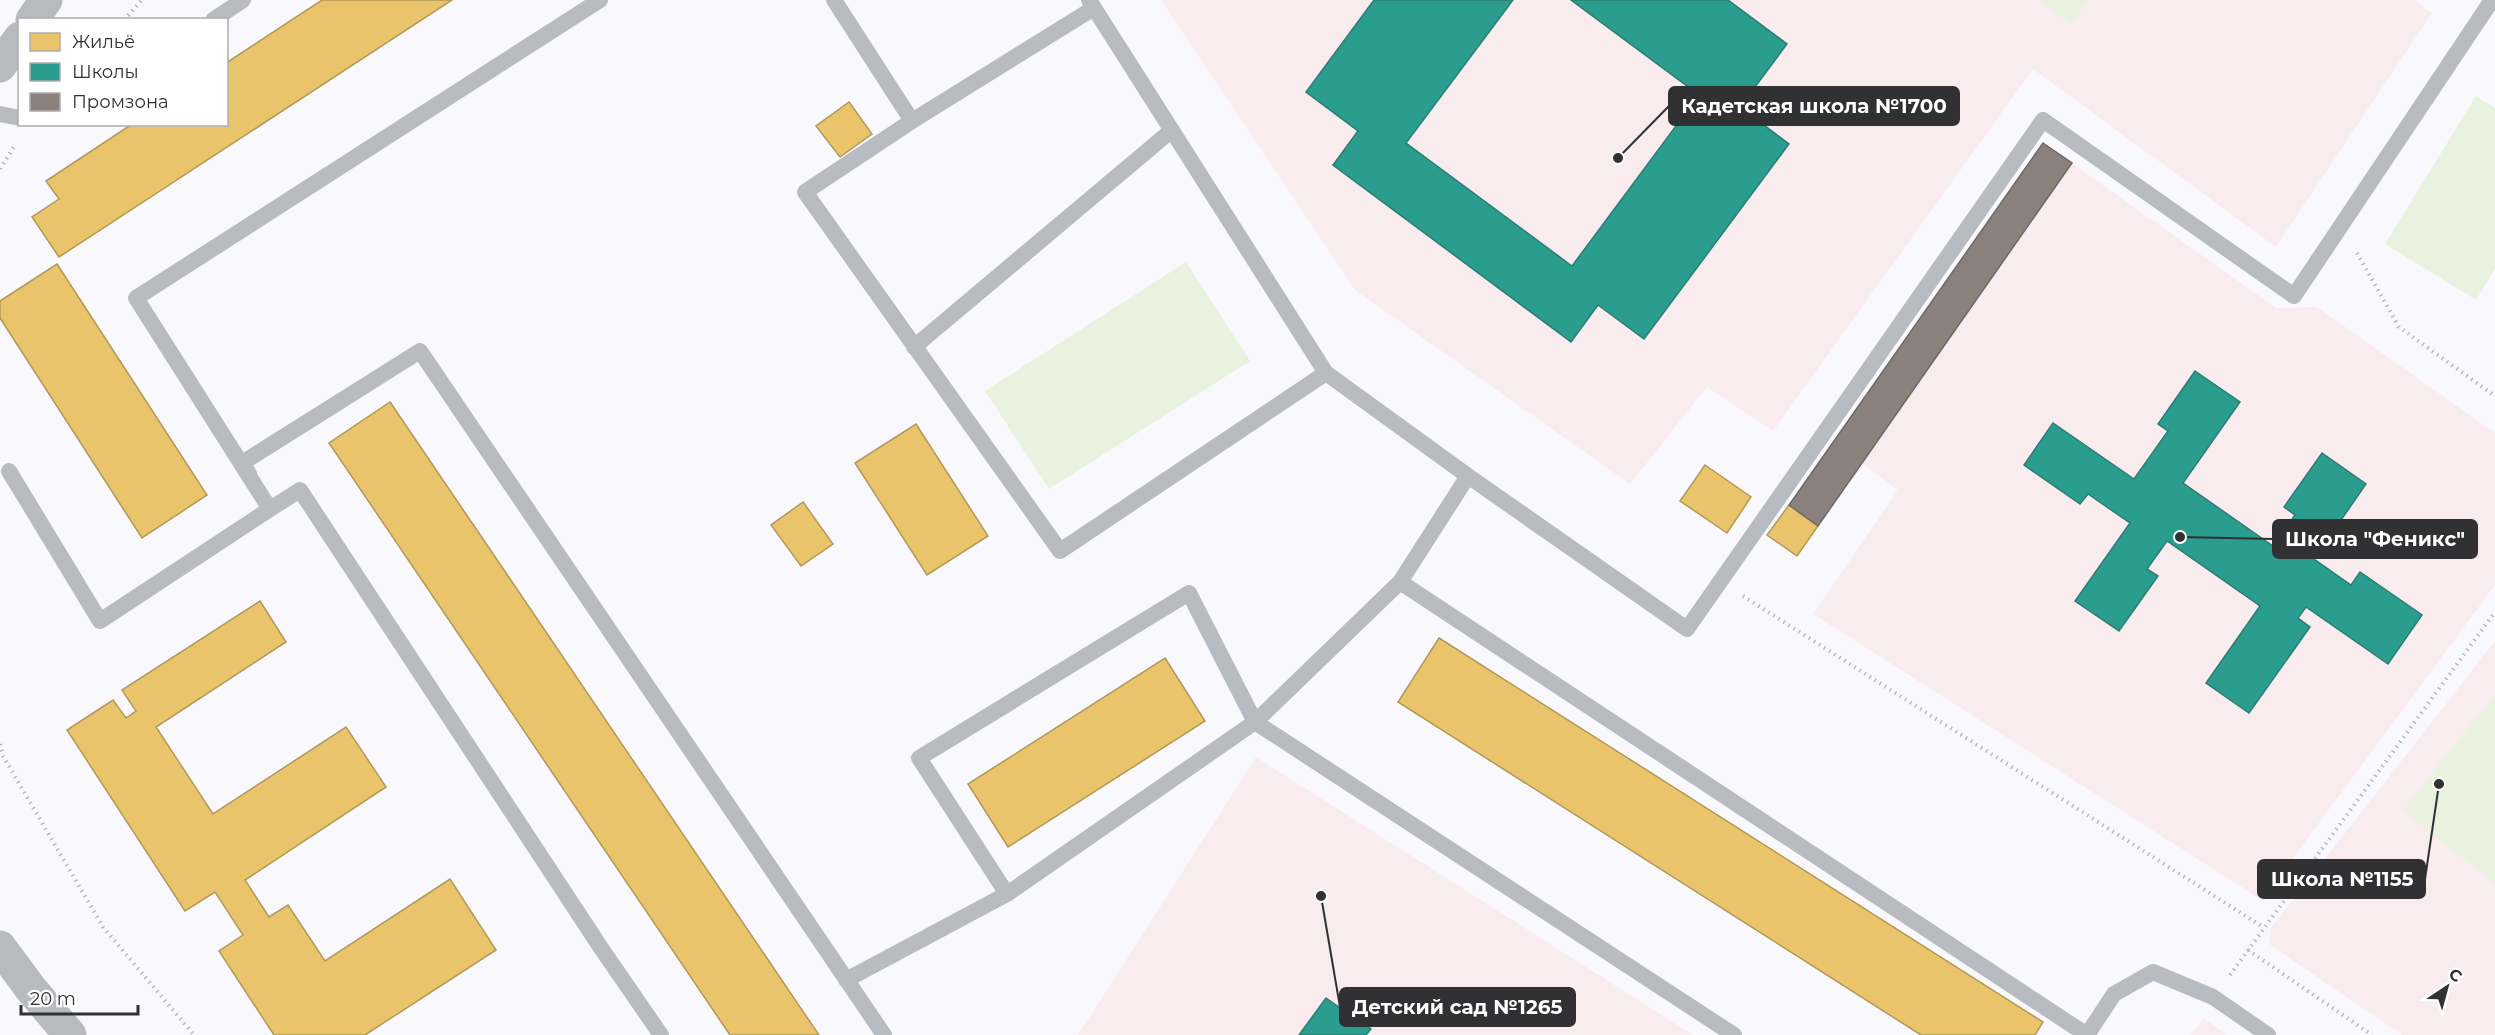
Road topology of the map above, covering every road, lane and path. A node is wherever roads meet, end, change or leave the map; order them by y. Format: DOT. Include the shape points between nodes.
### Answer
graph roads {
  1 [pos="46,0"];
  2 [pos="142,0"];
  3 [pos="243,0"];
  4 [pos="600,0"];
  5 [pos="834,0"];
  6 [pos="2492,0"];
  7 [pos="1091,4"];
  8 [pos="33,18"];
  9 [pos="126,18"];
  10 [pos="216,18"];
  11 [pos="18,41"];
  12 [pos="0,66"];
  13 [pos="0,114"];
  14 [pos="18,118"];
  15 [pos="912,121"];
  16 [pos="1172,130"];
  17 [pos="2341,225"];
  18 [pos="914,347"];
  19 [pos="1326,373"];
  20 [pos="2495,396"];
  21 [pos="9,471"];
  22 [pos="1468,476"];
  23 [pos="270,509"];
  24 [pos="1400,582"];
  25 [pos="1720,582"];
  26 [pos="2495,612"];
  27 [pos="1255,722"];
  28 [pos="0,744"];
  29 [pos="1007,894"];
  30 [pos="2263,927"];
  31 [pos="0,947"];
  32 [pos="2248,950"];
  33 [pos="846,980"];
  34 [pos="2213,997"];
  35 [pos="70,1035"];
  36 [pos="194,1035"];
  37 [pos="661,1035"];
  38 [pos="884,1035"];
  39 [pos="1734,1035"];
  40 [pos="2268,1035"];
  41 [pos="2372,1035"];
  1 -- 8 [label="main road"];
  2 -- 9 [label="path"];
  3 -- 10 [label="lane"];
  4 -- 23 [label="lane" via="136,298"];
  5 -- 15 [label="lane"];
  6 -- 17 [label="lane"];
  7 -- 15 [label="lane"];
  7 -- 16 [label="lane"];
  11 -- 12 [label="main road"];
  13 -- 14 [label="lane"];
  15 -- 18 [label="lane" via="805,192"];
  16 -- 18 [label="lane"];
  16 -- 19 [label="lane"];
  17 -- 20 [label="path" via="2399,327"];
  17 -- 25 [label="lane" via="2294,296 2043,120"];
  18 -- 19 [label="lane" via="1060,551"];
  19 -- 22 [label="lane"];
  21 -- 23 [label="lane" via="100,621"];
  22 -- 24 [label="lane"];
  22 -- 25 [label="lane" via="1687,629"];
  23 -- 33 [label="lane" via="242,463 420,351"];
  23 -- 37 [label="lane" via="300,490"];
  24 -- 27 [label="lane"];
  24 -- 34 [label="lane" via="2087,1035 2114,994 2153,972"];
  25 -- 30 [label="path"];
  26 -- 30 [label="path"];
  27 -- 29 [label="lane"];
  27 -- 29 [label="lane" via="1190,593 919,758"];
  27 -- 39 [label="lane"];
  28 -- 36 [label="path" via="3,756 103,927"];
  29 -- 33 [label="lane"];
  30 -- 32 [label="path"];
  31 -- 35 [label="main road"];
  32 -- 34 [label="path"];
  32 -- 41 [label="path"];
  33 -- 38 [label="lane"];
  34 -- 40 [label="lane"];
}
